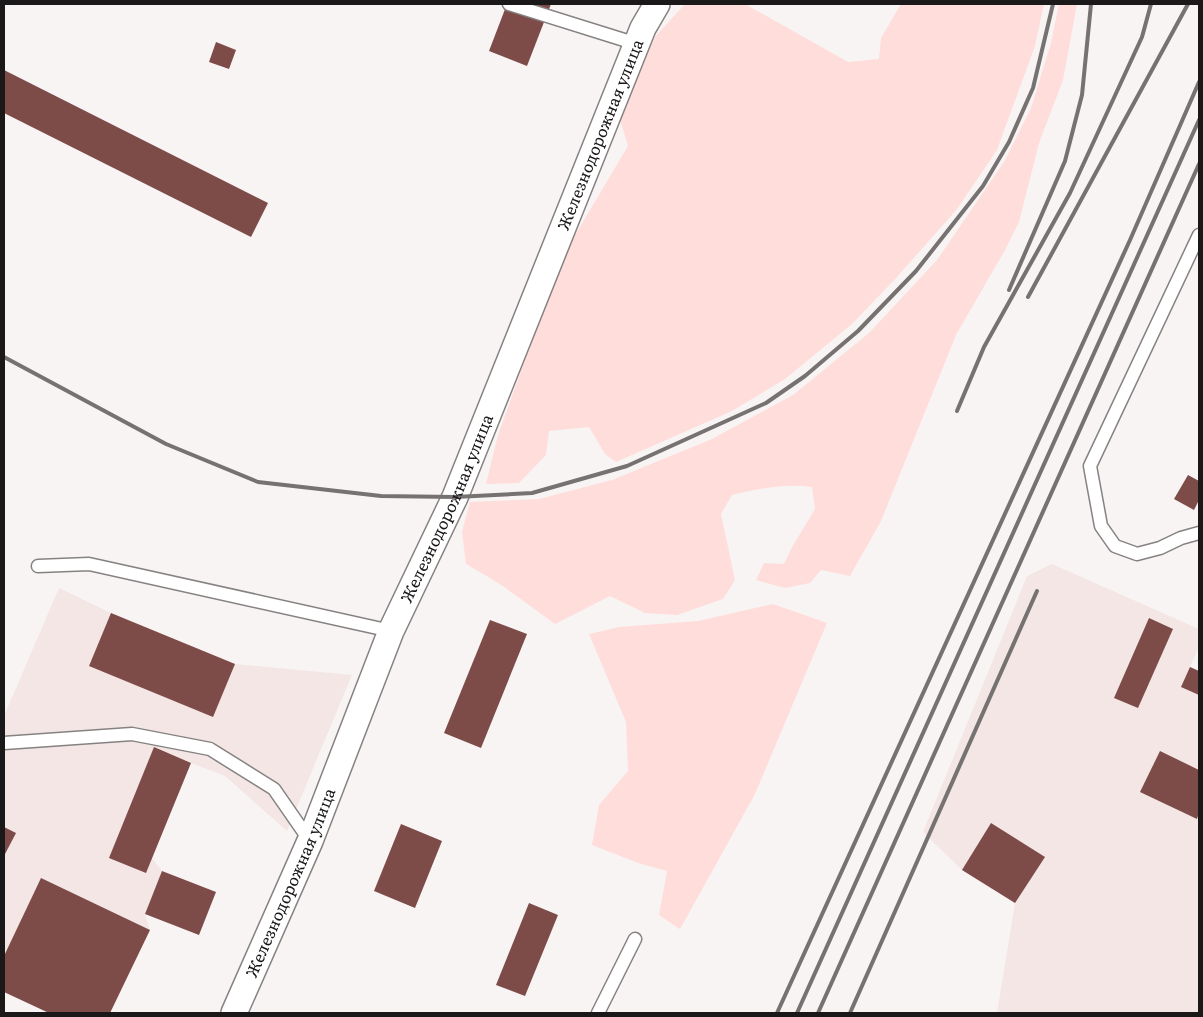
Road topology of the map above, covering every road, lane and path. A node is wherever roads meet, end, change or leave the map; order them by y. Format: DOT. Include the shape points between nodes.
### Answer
graph roads {
  1 [pos="509,4"];
  2 [pos="657,4"];
  3 [pos="637,44"];
  4 [pos="1199,235"];
  5 [pos="1199,533"];
  6 [pos="38,566"];
  7 [pos="390,632"];
  8 [pos="4,743"];
  9 [pos="310,841"];
  10 [pos="635,939"];
  11 [pos="234,1013"];
  12 [pos="598,1013"];
  1 -- 3 [label="lane"];
  2 -- 3 [label="street, Железнодорожная улица"];
  3 -- 7 [label="street, Железнодорожная улица" via="455,496"];
  4 -- 5 [label="lane" via="1090,466 1101,526 1115,546 1137,554"];
  6 -- 7 [label="lane" via="89,564"];
  7 -- 9 [label="street, Железнодорожная улица"];
  8 -- 9 [label="lane" via="132,734 210,749 274,789"];
  9 -- 11 [label="street, Железнодорожная улица"];
  10 -- 12 [label="lane"];
}
